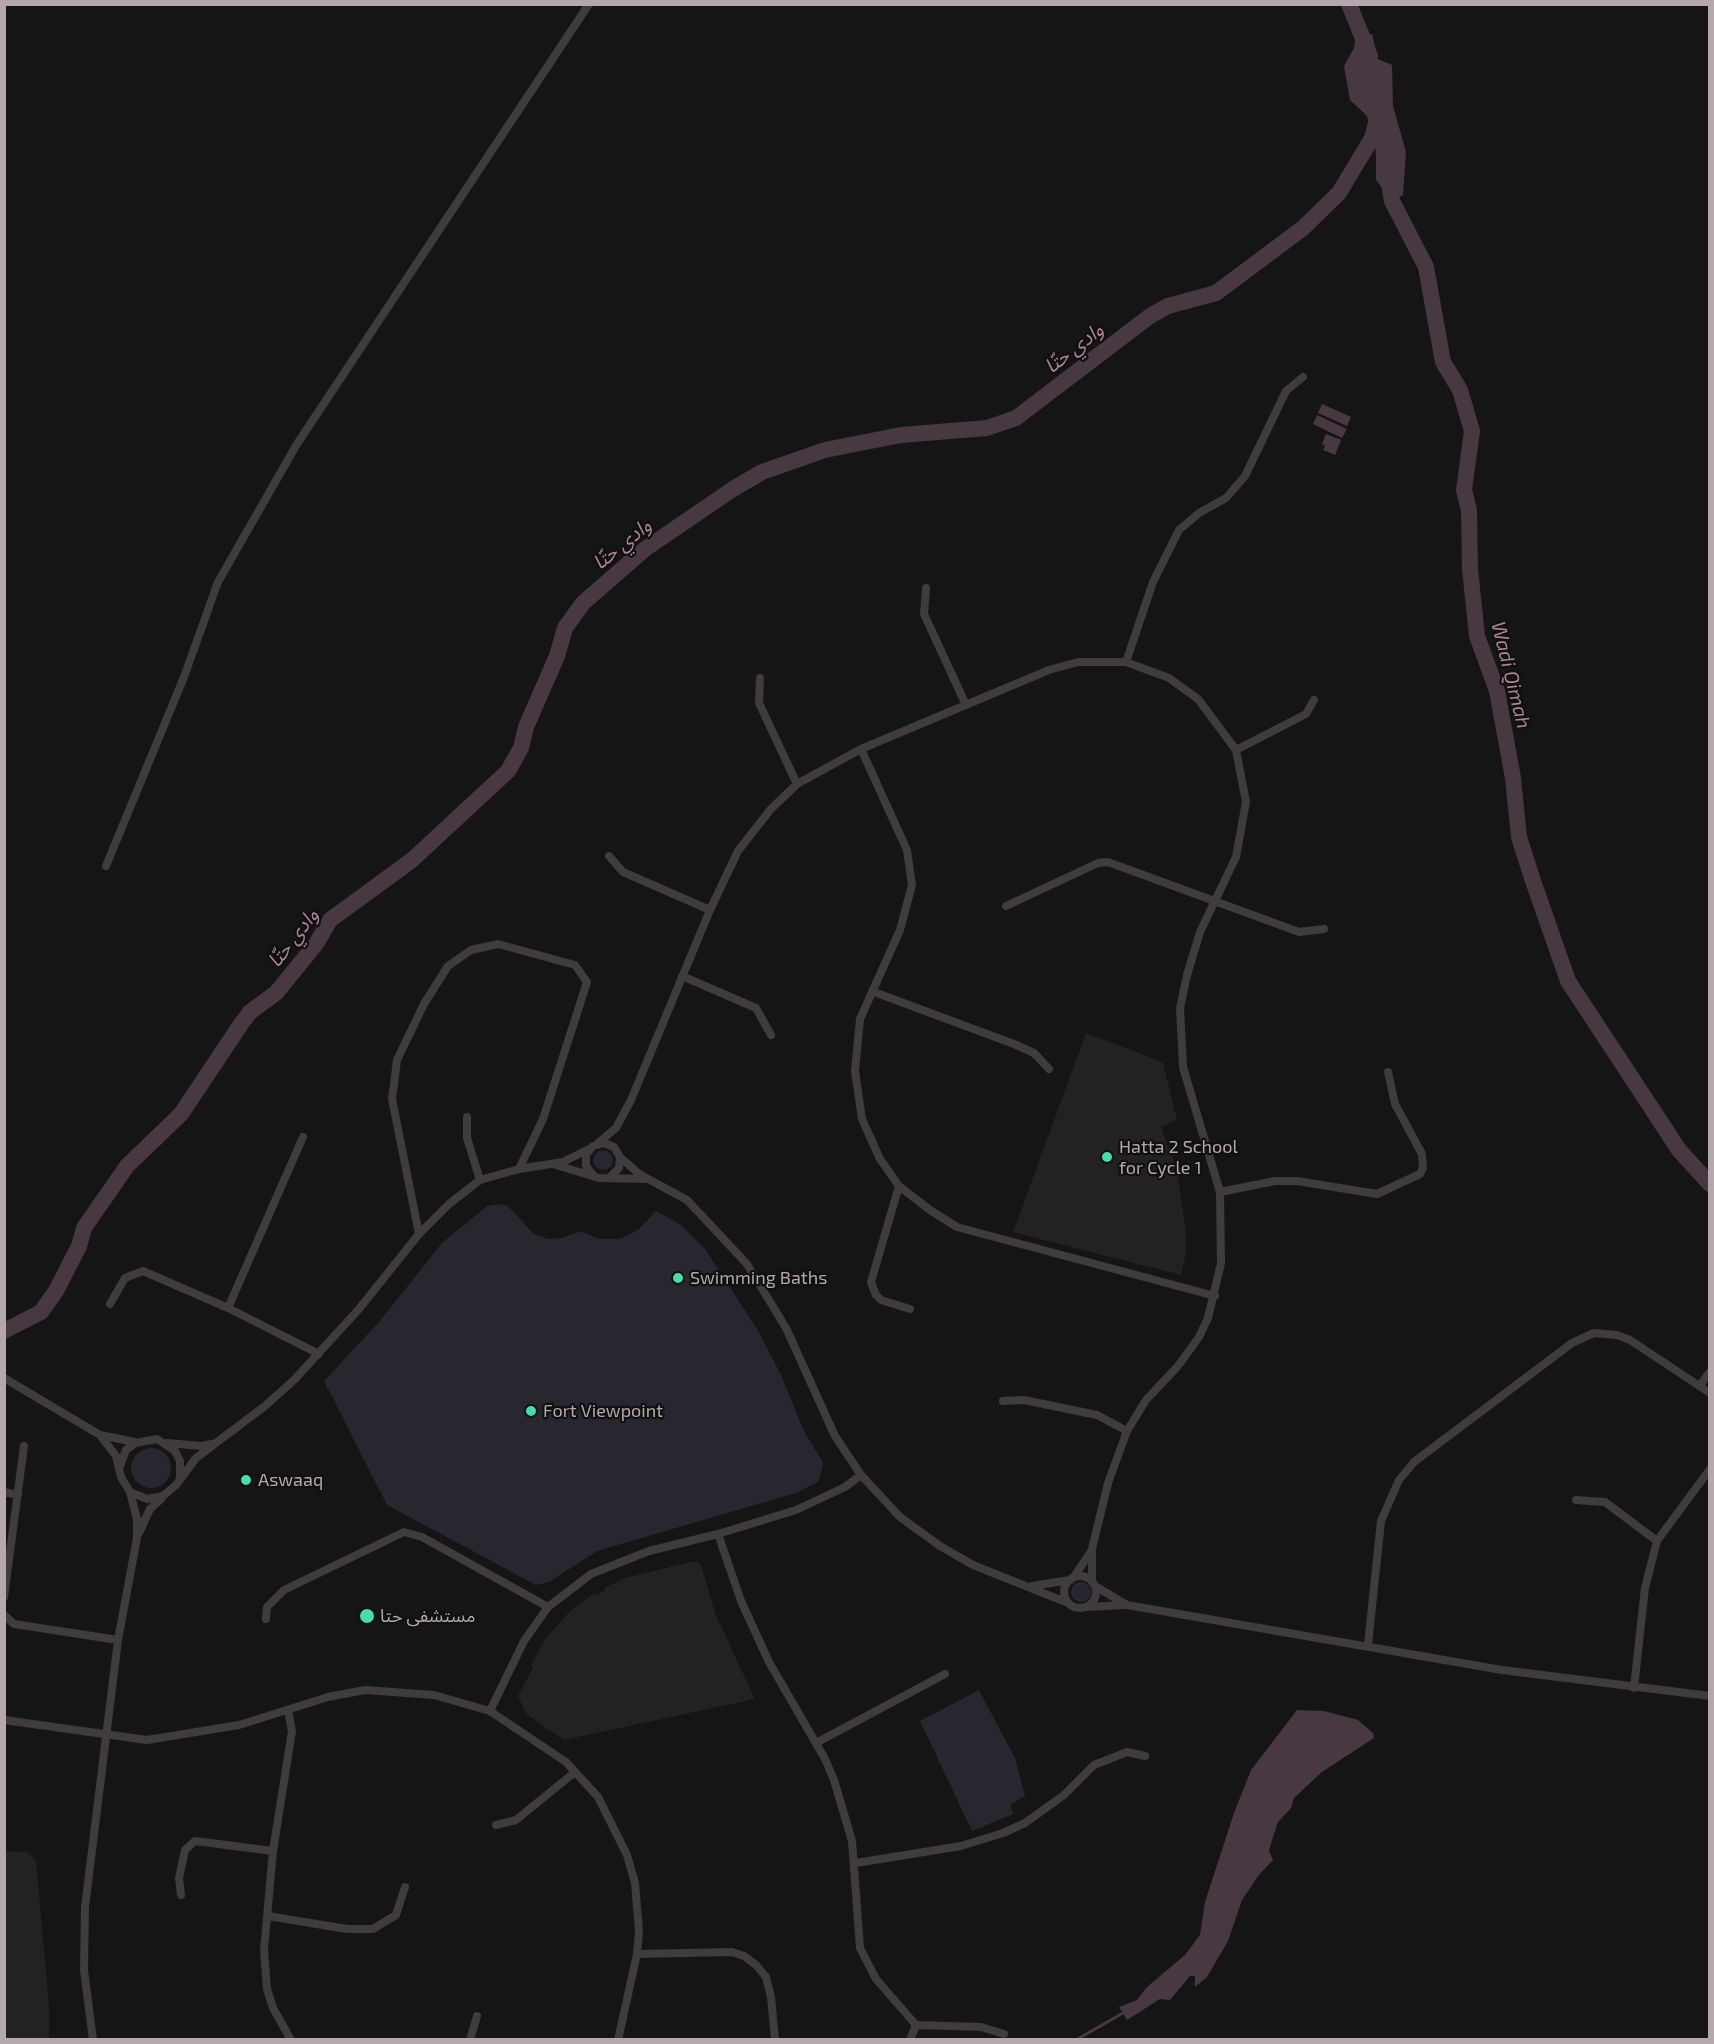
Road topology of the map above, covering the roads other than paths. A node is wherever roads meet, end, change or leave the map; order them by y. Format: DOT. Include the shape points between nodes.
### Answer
graph roads {
  1 [pos="589,4"];
  2 [pos="1303,377"];
  3 [pos="926,588"];
  4 [pos="1126,662"];
  5 [pos="760,678"];
  6 [pos="1314,700"];
  7 [pos="966,705"];
  8 [pos="861,749"];
  9 [pos="1236,750"];
  10 [pos="797,784"];
  11 [pos="609,856"];
  12 [pos="106,866"];
  13 [pos="1215,899"];
  14 [pos="1006,906"];
  15 [pos="710,910"];
  16 [pos="1324,928"];
  17 [pos="682,976"];
  18 [pos="874,992"];
  19 [pos="771,1035"];
  20 [pos="1049,1069"];
  21 [pos="1388,1072"];
  22 [pos="467,1118"];
  23 [pos="616,1128"];
  24 [pos="303,1137"];
  25 [pos="598,1143"];
  26 [pos="589,1149"];
  27 [pos="619,1154"];
  28 [pos="551,1164"];
  29 [pos="519,1169"];
  30 [pos="593,1175"];
  31 [pos="611,1176"];
  32 [pos="648,1179"];
  33 [pos="480,1180"];
  34 [pos="899,1186"];
  35 [pos="1220,1192"];
  36 [pos="419,1234"];
  37 [pos="1215,1296"];
  38 [pos="110,1304"];
  39 [pos="228,1308"];
  40 [pos="910,1309"];
  41 [pos="319,1354"];
  42 [pos="1710,1372"];
  43 [pos="4,1378"];
  44 [pos="1700,1385"];
  45 [pos="1710,1393"];
  46 [pos="1003,1401"];
  47 [pos="1126,1431"];
  48 [pos="100,1435"];
  49 [pos="135,1442"];
  50 [pos="167,1443"];
  51 [pos="213,1443"];
  52 [pos="24,1446"];
  53 [pos="120,1467"];
  54 [pos="1710,1469"];
  55 [pos="861,1475"];
  56 [pos="180,1478"];
  57 [pos="4,1492"];
  58 [pos="130,1492"];
  59 [pos="18,1495"];
  60 [pos="163,1496"];
  61 [pos="1576,1500"];
  62 [pos="718,1534"];
  63 [pos="137,1538"];
  64 [pos="1657,1541"];
  65 [pos="1092,1549"];
  66 [pos="1072,1579"];
  67 [pos="1094,1584"];
  68 [pos="1027,1586"];
  69 [pos="4,1598"];
  70 [pos="1068,1603"];
  71 [pos="1127,1605"];
  72 [pos="548,1606"];
  73 [pos="1087,1607"];
  74 [pos="5,1617"];
  75 [pos="266,1619"];
  76 [pos="118,1640"];
  77 [pos="1368,1645"];
  78 [pos="945,1674"];
  79 [pos="1634,1688"];
  80 [pos="1710,1696"];
  81 [pos="288,1710"];
  82 [pos="490,1711"];
  83 [pos="4,1720"];
  84 [pos="106,1736"];
  85 [pos="816,1743"];
  86 [pos="1145,1756"];
  87 [pos="575,1772"];
  88 [pos="496,1825"];
  89 [pos="273,1851"];
  90 [pos="856,1863"];
  91 [pos="405,1887"];
  92 [pos="182,1895"];
  93 [pos="268,1916"];
  94 [pos="638,1954"];
  95 [pos="477,2016"];
  96 [pos="916,2025"];
  97 [pos="1004,2034"];
  98 [pos="93,2040"];
  99 [pos="291,2040"];
  100 [pos="470,2040"];
  101 [pos="618,2040"];
  102 [pos="775,2040"];
  103 [pos="910,2040"];
  1 -- 12 [label="street" via="297,444 218,582"];
  2 -- 4 [label="street" via="1286,391 1245,477 1226,498 1179,530 1153,582"];
  3 -- 7 [label="street" via="924,614"];
  4 -- 7 [label="street" via="1077,662"];
  4 -- 9 [label="street" via="1169,678 1198,699"];
  5 -- 10 [label="street" via="759,703"];
  6 -- 9 [label="street" via="1306,714"];
  7 -- 8 [label="street"];
  8 -- 10 [label="street"];
  8 -- 18 [label="street" via="907,850 912,871 908,910"];
  9 -- 13 [label="street" via="1246,802 1243,828 1236,857"];
  10 -- 15 [label="street" via="770,810 738,851"];
  11 -- 15 [label="street" via="623,872"];
  13 -- 14 [label="street" via="1108,862 1098,863"];
  13 -- 16 [label="street" via="1299,932"];
  13 -- 35 [label="street" via="1187,975 1180,1008 1180,1046 1189,1093"];
  15 -- 17 [label="street"];
  17 -- 19 [label="street" via="756,1008"];
  17 -- 23 [label="street"];
  18 -- 20 [label="street" via="1014,1044 1034,1053"];
  18 -- 34 [label="street" via="860,1018 855,1071 862,1119 880,1159"];
  21 -- 35 [label="street" via="1395,1104 1422,1154 1420,1174 1377,1194 1297,1181 1275,1181"];
  22 -- 33 [label="street" via="467,1138"];
  23 -- 25 [label="street"];
  23 -- 27 [label="street"];
  24 -- 39 [label="street"];
  25 -- 26 [label="street"];
  25 -- 27 [label="street" via="609,1144"];
  26 -- 28 [label="street"];
  26 -- 30 [label="street" via="586,1166"];
  27 -- 31 [label="street" via="619,1168"];
  27 -- 32 [label="street" via="628,1166"];
  28 -- 29 [label="street"];
  28 -- 30 [label="street"];
  29 -- 33 [label="street"];
  29 -- 36 [label="street" via="543,1119 587,982 575,965 498,944 471,950 448,966 397,1060 392,1099"];
  30 -- 31 [label="street"];
  31 -- 32 [label="street"];
  32 -- 55 [label="street" via="687,1200 747,1264 786,1328 835,1436"];
  33 -- 36 [label="street"];
  34 -- 37 [label="street" via="957,1227"];
  34 -- 40 [label="street" via="871,1282 881,1300"];
  35 -- 37 [label="street" via="1221,1263"];
  36 -- 41 [label="street"];
  37 -- 47 [label="street" via="1199,1337 1146,1400"];
  38 -- 39 [label="street" via="125,1278 143,1271"];
  39 -- 41 [label="street"];
  41 -- 51 [label="street" via="264,1406"];
  42 -- 44 [label="street"];
  43 -- 48 [label="street"];
  44 -- 45 [label="street"];
  44 -- 77 [label="street" via="1630,1340 1594,1334 1572,1343 1414,1462 1399,1480 1381,1521"];
  46 -- 47 [label="street" via="1024,1400 1097,1415"];
  47 -- 65 [label="street"];
  48 -- 49 [label="street"];
  48 -- 53 [label="street"];
  49 -- 50 [label="street" via="156,1439"];
  49 -- 53 [label="street" via="126,1450"];
  50 -- 51 [label="street"];
  50 -- 56 [label="street" via="180,1461"];
  51 -- 56 [label="street"];
  52 -- 59 [label="street"];
  53 -- 58 [label="street"];
  54 -- 64 [label="street"];
  55 -- 62 [label="street" via="822,1499"];
  55 -- 68 [label="street" via="900,1517 940,1546 973,1565"];
  56 -- 60 [label="street"];
  57 -- 59 [label="street"];
  58 -- 60 [label="street" via="147,1499"];
  58 -- 63 [label="street"];
  59 -- 69 [label="street"];
  60 -- 63 [label="street" via="150,1509"];
  61 -- 64 [label="street" via="1605,1502"];
  62 -- 72 [label="street" via="604,1567"];
  62 -- 85 [label="street" via="741,1601 769,1662"];
  63 -- 76 [label="street"];
  64 -- 79 [label="street" via="1645,1588"];
  65 -- 66 [label="street"];
  65 -- 67 [label="street"];
  66 -- 67 [label="street" via="1083,1577"];
  66 -- 68 [label="street"];
  66 -- 70 [label="street" via="1064,1591"];
  67 -- 71 [label="street"];
  67 -- 73 [label="street" via="1095,1598"];
  68 -- 70 [label="street"];
  70 -- 73 [label="street"];
  71 -- 73 [label="street"];
  71 -- 77 [label="street"];
  72 -- 75 [label="street" via="422,1537 404,1532 284,1590 267,1607"];
  72 -- 82 [label="street" via="524,1641"];
  74 -- 76 [label="street" via="14,1624"];
  76 -- 84 [label="street"];
  77 -- 79 [label="street" via="1502,1670"];
  78 -- 85 [label="street"];
  79 -- 80 [label="street"];
  81 -- 82 [label="street" via="365,1690 434,1695"];
  81 -- 84 [label="street" via="239,1725 173,1737 147,1740"];
  81 -- 89 [label="street" via="292,1731"];
  82 -- 87 [label="street"];
  83 -- 84 [label="street"];
  84 -- 98 [label="street" via="85,1907 84,1970"];
  85 -- 90 [label="street" via="834,1780"];
  86 -- 90 [label="street" via="1126,1752 1094,1765 1064,1795 1025,1823 1003,1833 961,1846"];
  87 -- 88 [label="street" via="516,1820"];
  87 -- 94 [label="street" via="602,1803 627,1855 635,1882"];
  89 -- 92 [label="street" via="195,1841 185,1850 179,1878"];
  89 -- 93 [label="street"];
  90 -- 96 [label="street" via="860,1948 876,1979"];
  91 -- 93 [label="street" via="396,1915 373,1929 347,1929"];
  93 -- 99 [label="street" via="264,1950 267,1989"];
  94 -- 101 [label="street"];
  94 -- 102 [label="street" via="732,1952 744,1956 766,1977"];
  95 -- 100 [label="street"];
  96 -- 97 [label="street" via="981,2028"];
  96 -- 103 [label="street"];
}
